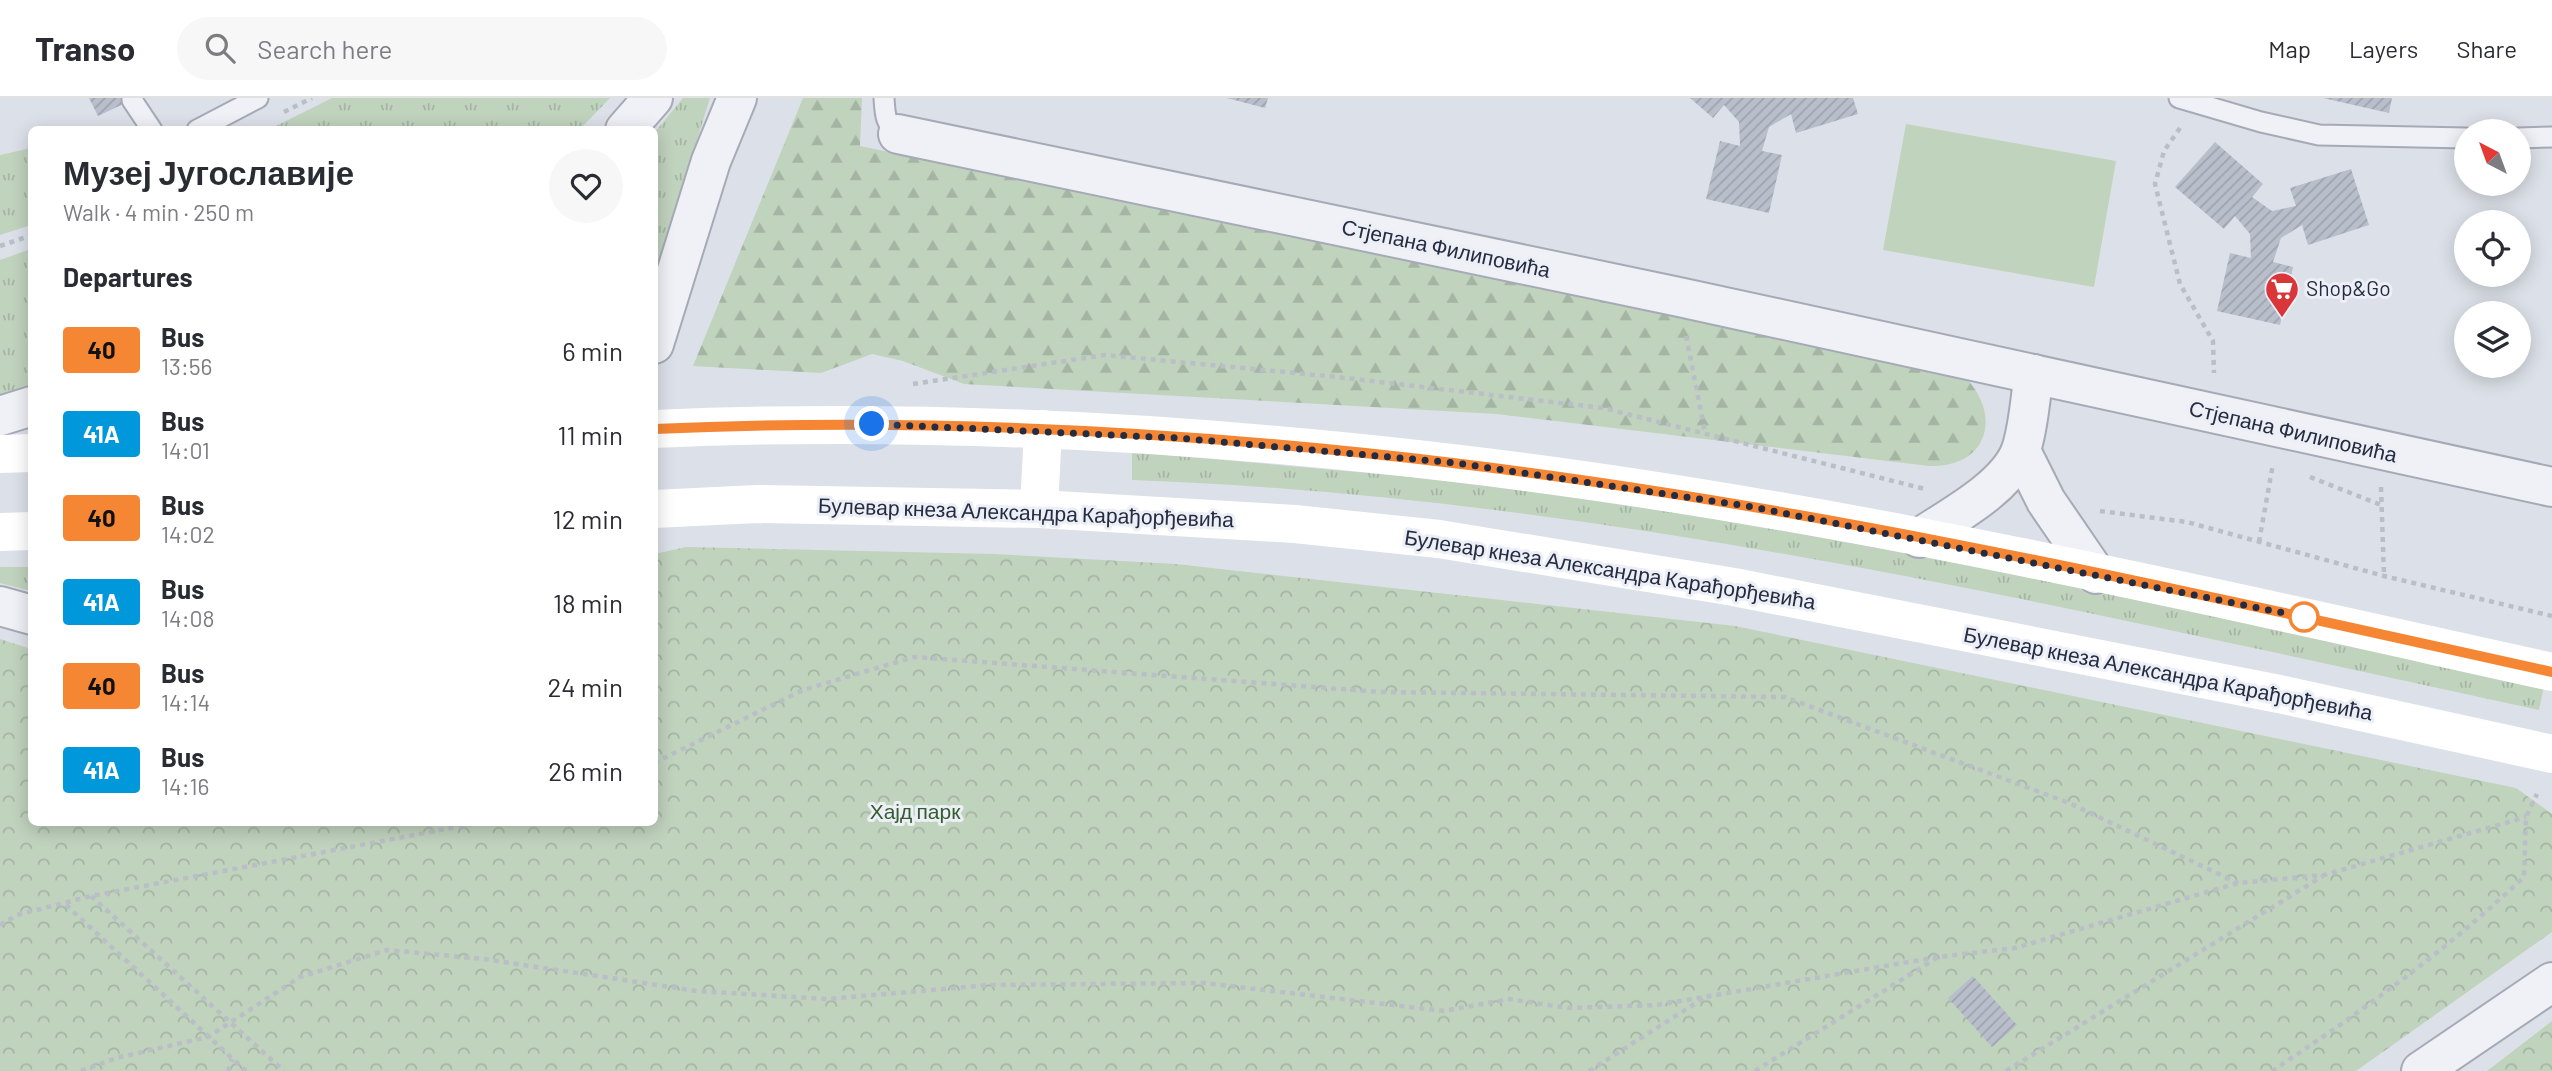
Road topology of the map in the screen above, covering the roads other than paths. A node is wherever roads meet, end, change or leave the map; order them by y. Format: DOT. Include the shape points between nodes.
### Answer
graph roads {
  1 [pos="653,98"];
  2 [pos="737,98"];
  3 [pos="884,98"];
  4 [pos="132,100"];
  5 [pos="248,100"];
  6 [pos="2189,100"];
  7 [pos="149,126"];
  8 [pos="204,126"];
  9 [pos="628,126"];
  10 [pos="898,134"];
  11 [pos="2552,137"];
  12 [pos="2454,138"];
  13 [pos="2531,138"];
  14 [pos="658,331"];
  15 [pos="2034,374"];
  16 [pos="28,407"];
  17 [pos="0,416"];
  18 [pos="658,429"];
  19 [pos="1044,429"];
  20 [pos="2021,451"];
  21 [pos="28,453"];
  22 [pos="0,454"];
  23 [pos="2552,487"];
  24 [pos="658,509"];
  25 [pos="1039,509"];
  26 [pos="28,531"];
  27 [pos="0,532"];
  28 [pos="1919,538"];
  29 [pos="2096,574"];
  30 [pos="0,606"];
  31 [pos="28,614"];
  32 [pos="2552,672"];
  33 [pos="2552,754"];
  34 [pos="2552,982"];
  35 [pos="2421,1071"];
  1 -- 9 [label="street"];
  2 -- 14 [label="street" via="711,161"];
  3 -- 10 [label="lane, Стјепана Филиповића" via="885,116"];
  4 -- 7 [label="lane"];
  5 -- 8 [label="lane"];
  6 -- 12 [label="lane" via="2319,135"];
  10 -- 15 [label="street, Стјепана Филиповића"];
  11 -- 13 [label="lane"];
  15 -- 20 [label="street"];
  15 -- 23 [label="street, Стјепана Филиповића"];
  16 -- 17 [label="street"];
  18 -- 19 [label="main road" via="896,424"];
  19 -- 25 [label="main road"];
  19 -- 28 [label="main road" via="1456,463 1753,507"];
  20 -- 28 [label="street" via="1978,499"];
  20 -- 29 [label="street"];
  21 -- 22 [label="main road"];
  24 -- 25 [label="main road, Булевар кнеза Александра Карађорђевића" via="757,504"];
  25 -- 33 [label="main road, Булевар кнеза Александра Карађорђевића" via="1281,523 1439,539 1694,580 2279,694"];
  26 -- 27 [label="main road"];
  28 -- 29 [label="main road"];
  29 -- 32 [label="main road"];
  30 -- 31 [label="street"];
  34 -- 35 [label="street"];
}
